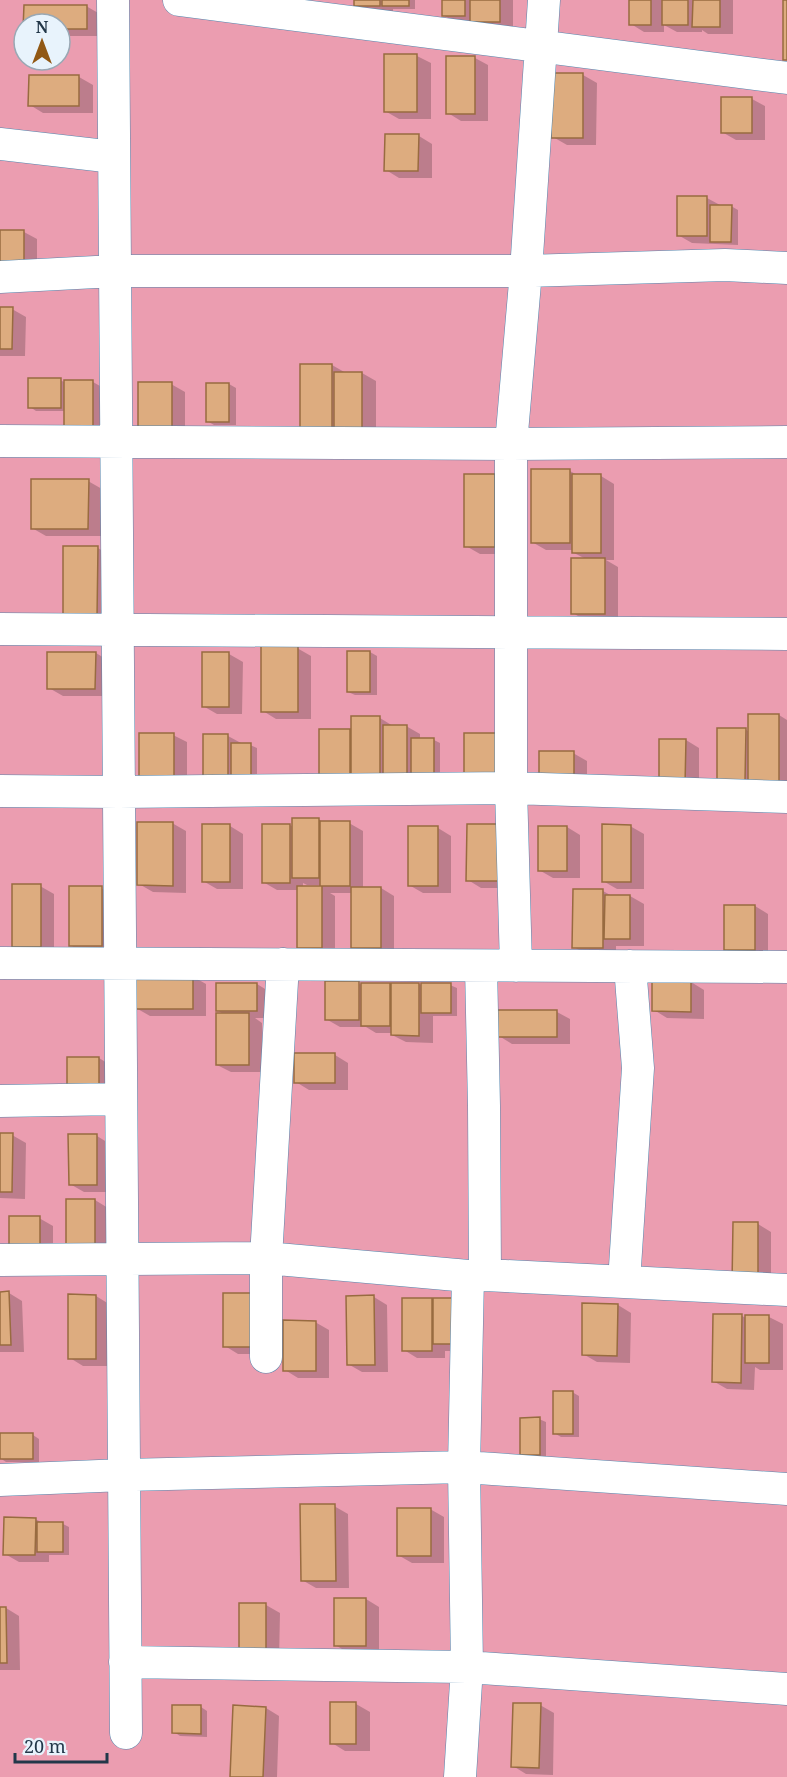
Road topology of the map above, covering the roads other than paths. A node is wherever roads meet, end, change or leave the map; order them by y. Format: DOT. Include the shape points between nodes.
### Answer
graph roads {
  1 [pos="113,0"];
  2 [pos="179,0"];
  3 [pos="544,0"];
  4 [pos="541,46"];
  5 [pos="787,78"];
  6 [pos="0,144"];
  7 [pos="114,157"];
  8 [pos="787,268"];
  9 [pos="115,271"];
  10 [pos="526,271"];
  11 [pos="0,277"];
  12 [pos="0,441"];
  13 [pos="116,442"];
  14 [pos="787,442"];
  15 [pos="512,444"];
  16 [pos="0,629"];
  17 [pos="118,630"];
  18 [pos="512,632"];
  19 [pos="787,634"];
  20 [pos="512,788"];
  21 [pos="0,791"];
  22 [pos="119,792"];
  23 [pos="787,797"];
  24 [pos="0,963"];
  25 [pos="120,964"];
  26 [pos="283,964"];
  27 [pos="481,966"];
  28 [pos="516,966"];
  29 [pos="630,966"];
  30 [pos="787,967"];
  31 [pos="121,1100"];
  32 [pos="0,1101"];
  33 [pos="266,1258"];
  34 [pos="0,1260"];
  35 [pos="122,1260"];
  36 [pos="476,1275"];
  37 [pos="624,1282"];
  38 [pos="787,1290"];
  39 [pos="266,1357"];
  40 [pos="465,1467"];
  41 [pos="124,1475"];
  42 [pos="0,1480"];
  43 [pos="787,1489"];
  44 [pos="125,1662"];
  45 [pos="467,1667"];
  46 [pos="787,1689"];
  47 [pos="126,1733"];
  48 [pos="460,1777"];
  1 -- 7 [label="street"];
  2 -- 4 [label="street"];
  3 -- 4 [label="street"];
  4 -- 5 [label="street"];
  4 -- 10 [label="street"];
  6 -- 7 [label="street"];
  7 -- 9 [label="street"];
  8 -- 10 [label="street" via="725,265"];
  9 -- 10 [label="street"];
  9 -- 11 [label="street"];
  9 -- 13 [label="street"];
  10 -- 15 [label="street"];
  12 -- 13 [label="street"];
  13 -- 15 [label="street"];
  13 -- 17 [label="street"];
  14 -- 15 [label="street"];
  15 -- 18 [label="street"];
  16 -- 17 [label="street"];
  17 -- 18 [label="street"];
  17 -- 22 [label="street"];
  18 -- 19 [label="street"];
  18 -- 20 [label="street"];
  20 -- 22 [label="street"];
  20 -- 23 [label="street"];
  20 -- 28 [label="street"];
  21 -- 22 [label="street"];
  22 -- 25 [label="street"];
  24 -- 25 [label="street"];
  25 -- 26 [label="street"];
  25 -- 31 [label="street"];
  26 -- 27 [label="street"];
  26 -- 33 [label="street"];
  27 -- 28 [label="street"];
  27 -- 36 [label="street" via="484,1106"];
  28 -- 29 [label="street"];
  29 -- 30 [label="street"];
  29 -- 37 [label="street" via="638,1068"];
  31 -- 32 [label="street"];
  31 -- 35 [label="street"];
  33 -- 35 [label="street"];
  33 -- 36 [label="street"];
  33 -- 39 [label="street"];
  34 -- 35 [label="street"];
  35 -- 41 [label="street"];
  36 -- 37 [label="street"];
  36 -- 40 [label="street"];
  37 -- 38 [label="street"];
  40 -- 41 [label="street"];
  40 -- 43 [label="street"];
  40 -- 45 [label="street"];
  41 -- 42 [label="street"];
  41 -- 44 [label="street"];
  44 -- 45 [label="street"];
  44 -- 47 [label="street"];
  45 -- 46 [label="street"];
  45 -- 48 [label="street"];
}
